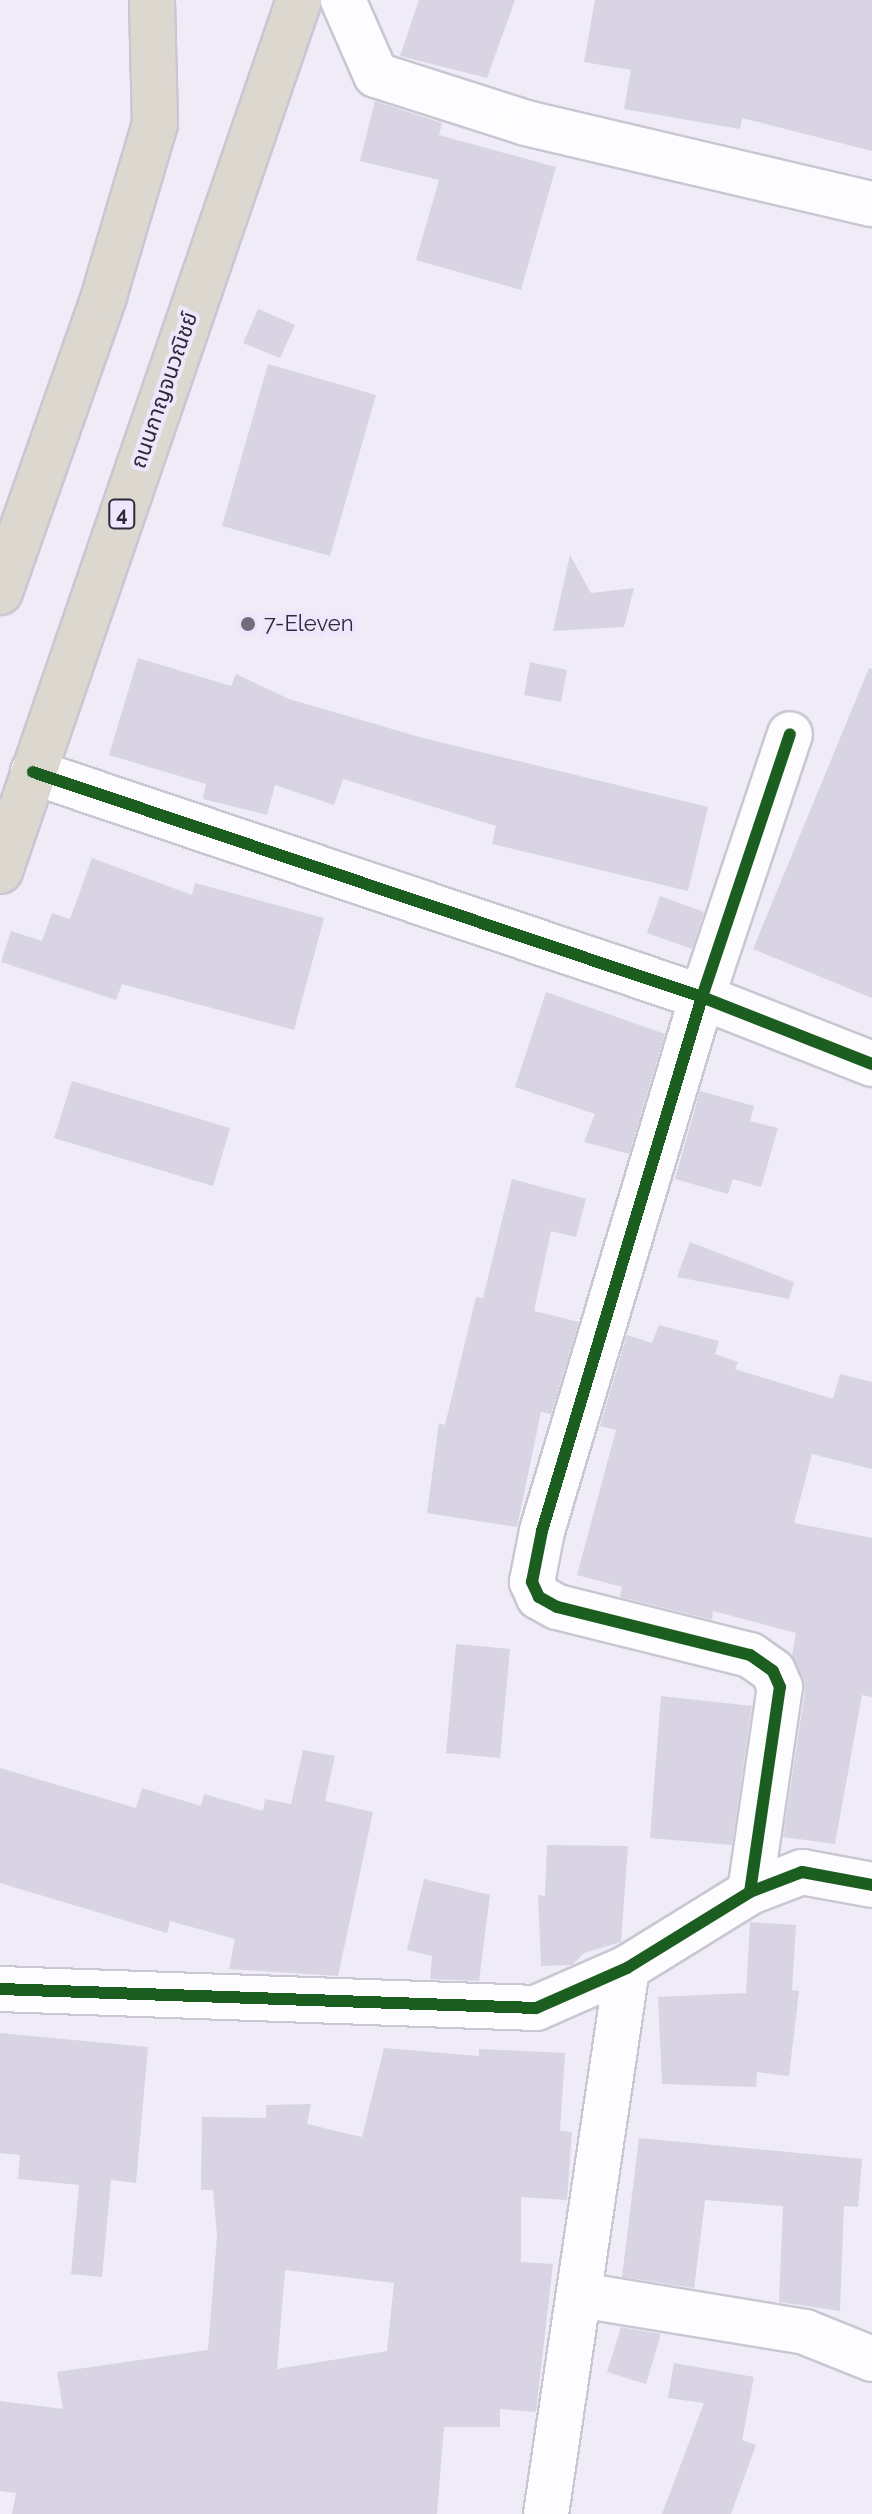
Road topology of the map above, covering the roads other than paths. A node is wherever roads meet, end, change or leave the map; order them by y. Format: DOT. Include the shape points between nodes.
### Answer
graph roads {
  1 [pos="152,0"];
  2 [pos="343,0"];
  3 [pos="297,5"];
  4 [pos="872,204"];
  5 [pos="0,592"];
  6 [pos="790,734"];
  7 [pos="33,772"];
  8 [pos="0,871"];
  9 [pos="702,997"];
  10 [pos="872,1064"];
  11 [pos="872,1885"];
  12 [pos="750,1892"];
  13 [pos="627,1968"];
  14 [pos="0,1989"];
  15 [pos="580,2295"];
  16 [pos="872,2359"];
  17 [pos="546,2514"];
  1 -- 5 [label="highway" via="155,124 104,296"];
  2 -- 4 [label="street" via="376,75 526,123"];
  3 -- 7 [label="highway, ถนนกาญจนวณิชย์ / 4"];
  6 -- 9 [label="street"];
  7 -- 8 [label="highway, ถนนกาญจนวณิชย์ / 4"];
  7 -- 9 [label="street"];
  9 -- 10 [label="street"];
  9 -- 12 [label="street" via="542,1531 532,1582 539,1597 557,1607 750,1655 773,1671 780,1687"];
  11 -- 12 [label="street" via="802,1872"];
  12 -- 13 [label="street"];
  13 -- 14 [label="street" via="536,2008"];
  13 -- 15 [label="street"];
  15 -- 16 [label="street" via="805,2332"];
  15 -- 17 [label="street"];
}
